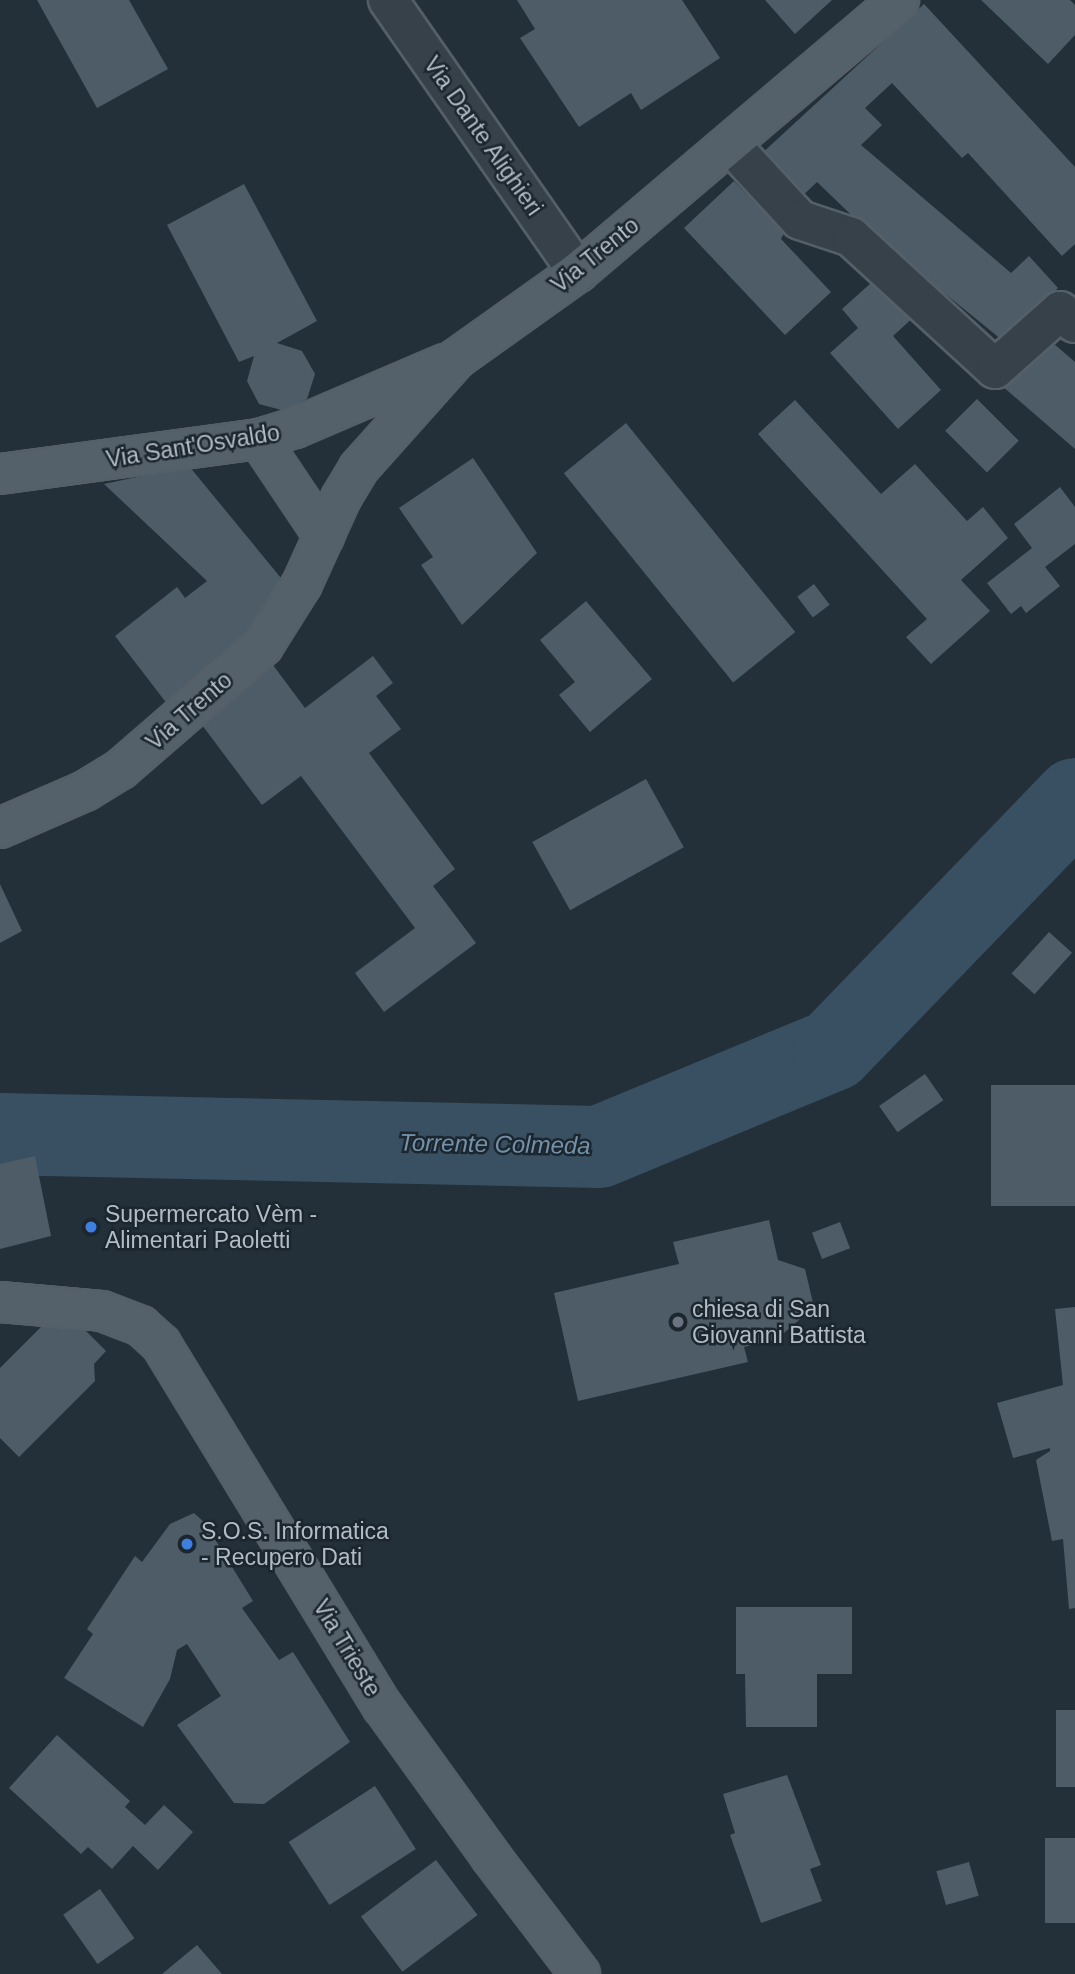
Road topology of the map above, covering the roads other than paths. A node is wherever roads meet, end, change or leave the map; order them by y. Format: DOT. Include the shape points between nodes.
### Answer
graph roads {
  1 [pos="388,0"];
  2 [pos="899,0"];
  3 [pos="730,144"];
  4 [pos="578,272"];
  5 [pos="1075,323"];
  6 [pos="456,359"];
  7 [pos="259,439"];
  8 [pos="0,474"];
  9 [pos="324,536"];
  10 [pos="0,828"];
  11 [pos="0,1302"];
  12 [pos="580,1974"];
  1 -- 4 [label="street, Via Dante Alighieri"];
  2 -- 3 [label="main road, Via Trento"];
  3 -- 4 [label="main road, Via Trento"];
  3 -- 5 [label="street" via="800,220 851,237 995,369 1060,311"];
  4 -- 6 [label="main road, Via Trento"];
  6 -- 7 [label="main road, Via Sant'Osvaldo"];
  6 -- 9 [label="main road, Via Trento" via="359,468"];
  7 -- 8 [label="main road, Via Sant'Osvaldo"];
  7 -- 9 [label="main road"];
  9 -- 10 [label="main road, Via Trento" via="283,618 263,646 210,694 121,769 85,791"];
  11 -- 12 [label="main road, Via Trieste" via="102,1311 141,1326 161,1344 383,1707"];
}
